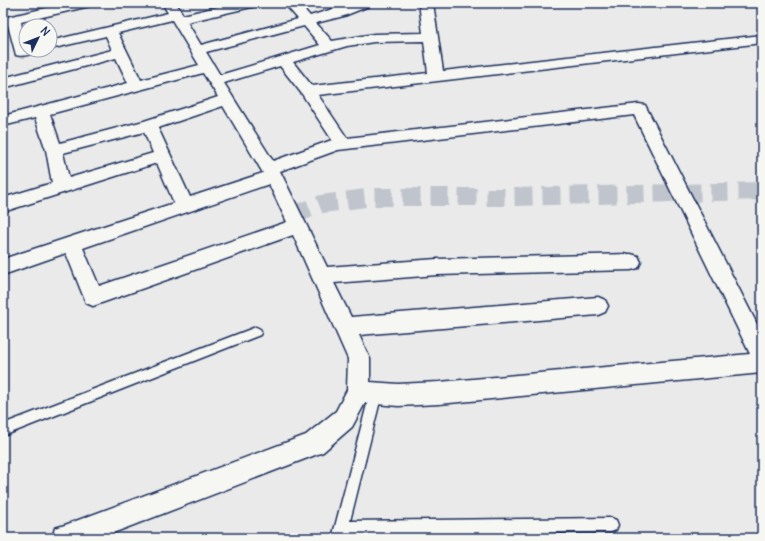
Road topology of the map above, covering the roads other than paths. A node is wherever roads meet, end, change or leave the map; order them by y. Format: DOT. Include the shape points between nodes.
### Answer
graph roads {
  1 [pos="84,3"];
  2 [pos="248,3"];
  3 [pos="291,3"];
  4 [pos="364,3"];
  5 [pos="426,3"];
  6 [pos="175,13"];
  7 [pos="307,20"];
  8 [pos="8,21"];
  9 [pos="110,31"];
  10 [pos="429,37"];
  11 [pos="18,39"];
  12 [pos="762,39"];
  13 [pos="58,43"];
  14 [pos="329,46"];
  15 [pos="197,50"];
  16 [pos="121,52"];
  17 [pos="26,58"];
  18 [pos="283,60"];
  19 [pos="211,74"];
  20 [pos="27,76"];
  21 [pos="436,77"];
  22 [pos="3,83"];
  23 [pos="137,86"];
  24 [pos="308,91"];
  25 [pos="226,100"];
  26 [pos="41,111"];
  27 [pos="3,122"];
  28 [pos="149,125"];
  29 [pos="336,145"];
  30 [pos="54,150"];
  31 [pos="162,156"];
  32 [pos="272,173"];
  33 [pos="62,188"];
  34 [pos="3,206"];
  35 [pos="185,206"];
  36 [pos="298,226"];
  37 [pos="72,243"];
  38 [pos="631,262"];
  39 [pos="3,267"];
  40 [pos="321,276"];
  41 [pos="598,306"];
  42 [pos="344,327"];
  43 [pos="256,332"];
  44 [pos="762,356"];
  45 [pos="762,363"];
  46 [pos="368,393"];
  47 [pos="3,430"];
  48 [pos="611,525"];
  49 [pos="340,533"];
  50 [pos="66,538"];
  1 -- 8 [label="street"];
  2 -- 6 [label="street"];
  3 -- 7 [label="street"];
  4 -- 7 [label="street" via="339,13"];
  5 -- 10 [label="street"];
  6 -- 9 [label="street"];
  6 -- 15 [label="street"];
  7 -- 14 [label="street"];
  7 -- 15 [label="street"];
  8 -- 11 [label="street"];
  9 -- 13 [label="street"];
  9 -- 16 [label="street"];
  10 -- 14 [label="street" via="374,38"];
  10 -- 21 [label="street"];
  12 -- 21 [label="street"];
  14 -- 18 [label="street"];
  15 -- 19 [label="street"];
  16 -- 20 [label="street"];
  16 -- 23 [label="street"];
  17 -- 20 [label="street"];
  18 -- 19 [label="street"];
  18 -- 24 [label="street"];
  19 -- 23 [label="street"];
  19 -- 25 [label="street"];
  20 -- 22 [label="street"];
  21 -- 24 [label="street"];
  23 -- 26 [label="street"];
  24 -- 29 [label="street" via="339,136 339,143"];
  25 -- 28 [label="street"];
  25 -- 32 [label="street"];
  26 -- 27 [label="street"];
  26 -- 30 [label="street"];
  28 -- 30 [label="street"];
  28 -- 31 [label="street"];
  29 -- 32 [label="street"];
  29 -- 44 [label="street" via="639,110"];
  30 -- 33 [label="street"];
  31 -- 33 [label="street"];
  31 -- 35 [label="street"];
  32 -- 35 [label="street"];
  32 -- 36 [label="street"];
  33 -- 34 [label="street"];
  35 -- 37 [label="street"];
  36 -- 37 [label="street" via="93,297"];
  36 -- 40 [label="street"];
  37 -- 39 [label="street"];
  38 -- 40 [label="street" via="437,267"];
  40 -- 42 [label="street"];
  41 -- 42 [label="street"];
  42 -- 46 [label="street" via="359,359"];
  43 -- 47 [label="lane"];
  45 -- 46 [label="street" via="439,393"];
  46 -- 49 [label="lane"];
  46 -- 50 [label="street" via="344,419 314,444"];
  48 -- 49 [label="lane"];
}
